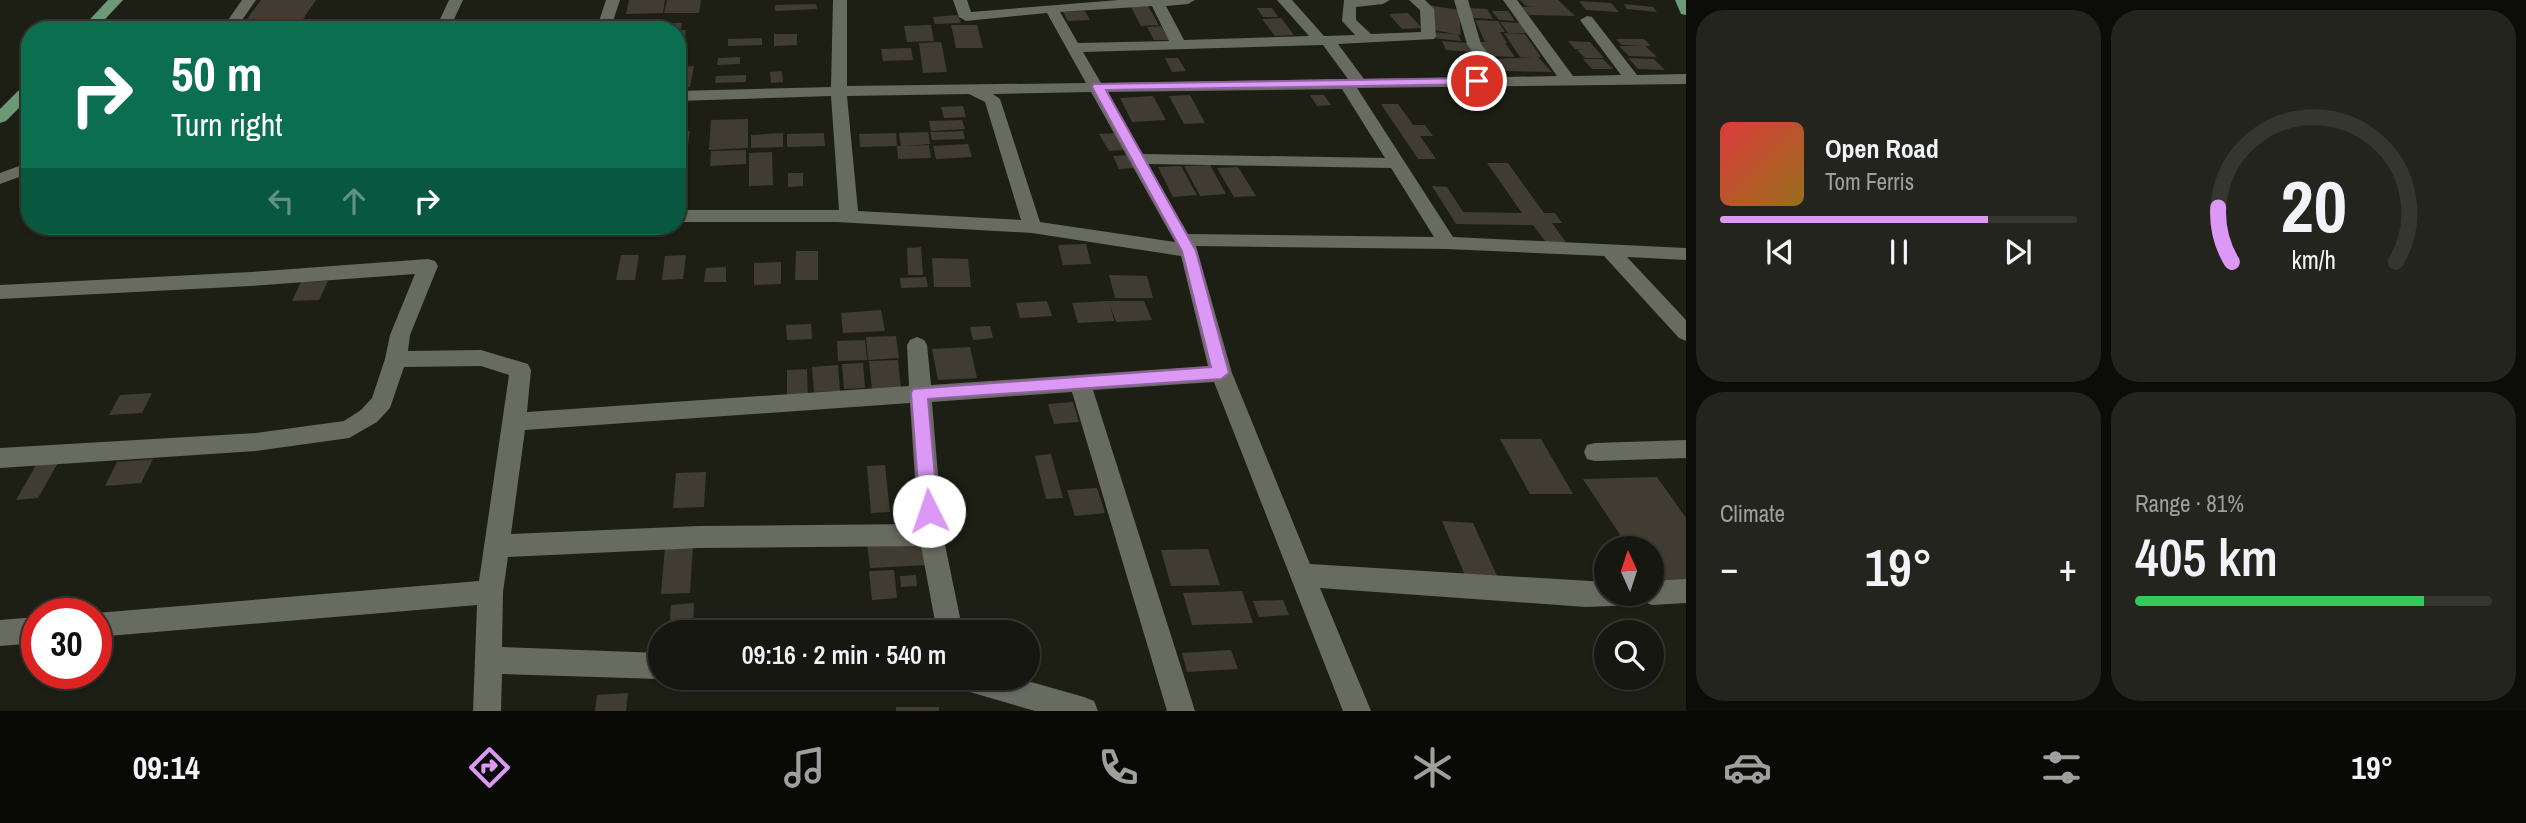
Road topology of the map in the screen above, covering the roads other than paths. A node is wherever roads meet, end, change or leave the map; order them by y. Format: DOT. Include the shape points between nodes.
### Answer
graph roads {
  1 [pos="116,0"];
  2 [pos="249,0"];
  3 [pos="456,0"];
  4 [pos="613,0"];
  5 [pos="840,0"];
  6 [pos="960,0"];
  7 [pos="1188,0"];
  8 [pos="1284,0"];
  9 [pos="1383,0"];
  10 [pos="1416,0"];
  11 [pos="1461,0"];
  12 [pos="1510,0"];
  13 [pos="1682,0"];
  14 [pos="1156,1"];
  15 [pos="1021,5"];
  16 [pos="1065,6"];
  17 [pos="1686,11"];
  18 [pos="1587,20"];
  19 [pos="96,21"];
  20 [pos="234,21"];
  21 [pos="446,21"];
  22 [pos="606,21"];
  23 [pos="1367,39"];
  24 [pos="1324,40"];
  25 [pos="1179,45"];
  26 [pos="1072,48"];
  27 [pos="1632,79"];
  28 [pos="1686,79"];
  29 [pos="1568,80"];
  30 [pos="1501,81"];
  31 [pos="1352,83"];
  32 [pos="1098,87"];
  33 [pos="972,89"];
  34 [pos="839,91"];
  35 [pos="686,96"];
  36 [pos="21,97"];
  37 [pos="0,118"];
  38 [pos="1138,159"];
  39 [pos="1396,163"];
  40 [pos="21,171"];
  41 [pos="0,179"];
  42 [pos="686,216"];
  43 [pos="849,217"];
  44 [pos="1032,227"];
  45 [pos="1447,243"];
  46 [pos="1186,245"];
  47 [pos="1609,250"];
  48 [pos="1686,254"];
  49 [pos="0,292"];
  50 [pos="1686,333"];
  51 [pos="917,345"];
  52 [pos="396,359"];
  53 [pos="1221,373"];
  54 [pos="1080,383"];
  55 [pos="919,393"];
  56 [pos="515,422"];
  57 [pos="1686,449"];
  58 [pos="1595,452"];
  59 [pos="0,458"];
  60 [pos="931,535"];
  61 [pos="497,546"];
  62 [pos="1304,575"];
  63 [pos="1686,591"];
  64 [pos="490,592"];
  65 [pos="1664,592"];
  66 [pos="1594,594"];
  67 [pos="948,620"];
  68 [pos="112,624"];
  69 [pos="21,631"];
  70 [pos="0,633"];
  71 [pos="489,660"];
  72 [pos="648,666"];
  73 [pos="1009,690"];
  74 [pos="487,711"];
  75 [pos="1084,711"];
  76 [pos="1181,711"];
  77 [pos="1357,711"];
  1 -- 19 [label="main road"];
  2 -- 20 [label="street"];
  3 -- 21 [label="street"];
  4 -- 22 [label="street"];
  5 -- 34 [label="street"];
  6 -- 15 [label="street" via="966,17"];
  7 -- 14 [label="street"];
  8 -- 24 [label="street"];
  9 -- 23 [label="street" via="1349,3 1349,21"];
  10 -- 23 [label="street" via="1427,9 1429,36"];
  11 -- 30 [label="street" via="1474,44"];
  12 -- 29 [label="street"];
  13 -- 17 [label="main road"];
  14 -- 16 [label="street"];
  14 -- 25 [label="street"];
  15 -- 16 [label="street"];
  16 -- 26 [label="street"];
  18 -- 27 [label="street"];
  23 -- 24 [label="street"];
  24 -- 25 [label="street"];
  24 -- 31 [label="street"];
  25 -- 26 [label="street"];
  26 -- 32 [label="street"];
  27 -- 28 [label="street"];
  27 -- 29 [label="street"];
  29 -- 30 [label="street"];
  30 -- 31 [label="street"];
  31 -- 32 [label="street"];
  31 -- 39 [label="street"];
  32 -- 33 [label="street"];
  32 -- 38 [label="street"];
  33 -- 34 [label="street"];
  33 -- 44 [label="street" via="992,99"];
  34 -- 35 [label="street"];
  34 -- 43 [label="street"];
  36 -- 37 [label="main road"];
  38 -- 39 [label="street"];
  38 -- 46 [label="street"];
  39 -- 45 [label="street"];
  40 -- 41 [label="street"];
  42 -- 43 [label="street"];
  43 -- 44 [label="street"];
  44 -- 46 [label="street"];
  45 -- 46 [label="street"];
  45 -- 47 [label="street"];
  46 -- 53 [label="street"];
  47 -- 48 [label="street"];
  47 -- 50 [label="street"];
  49 -- 52 [label="street" via="428,266 400,335"];
  51 -- 55 [label="street"];
  52 -- 56 [label="street" via="481,358 520,370"];
  52 -- 59 [label="street" via="382,402 349,429 256,442"];
  53 -- 54 [label="street"];
  53 -- 62 [label="street"];
  54 -- 55 [label="street"];
  54 -- 76 [label="street"];
  55 -- 56 [label="street"];
  55 -- 60 [label="street"];
  56 -- 61 [label="street"];
  57 -- 58 [label="street"];
  60 -- 61 [label="street" via="699,537"];
  60 -- 67 [label="street"];
  61 -- 64 [label="street"];
  62 -- 66 [label="street"];
  62 -- 77 [label="street"];
  63 -- 65 [label="street"];
  64 -- 68 [label="street"];
  64 -- 71 [label="street"];
  69 -- 70 [label="street"];
  71 -- 72 [label="street"];
  71 -- 74 [label="street"];
  73 -- 75 [label="street"];
}
